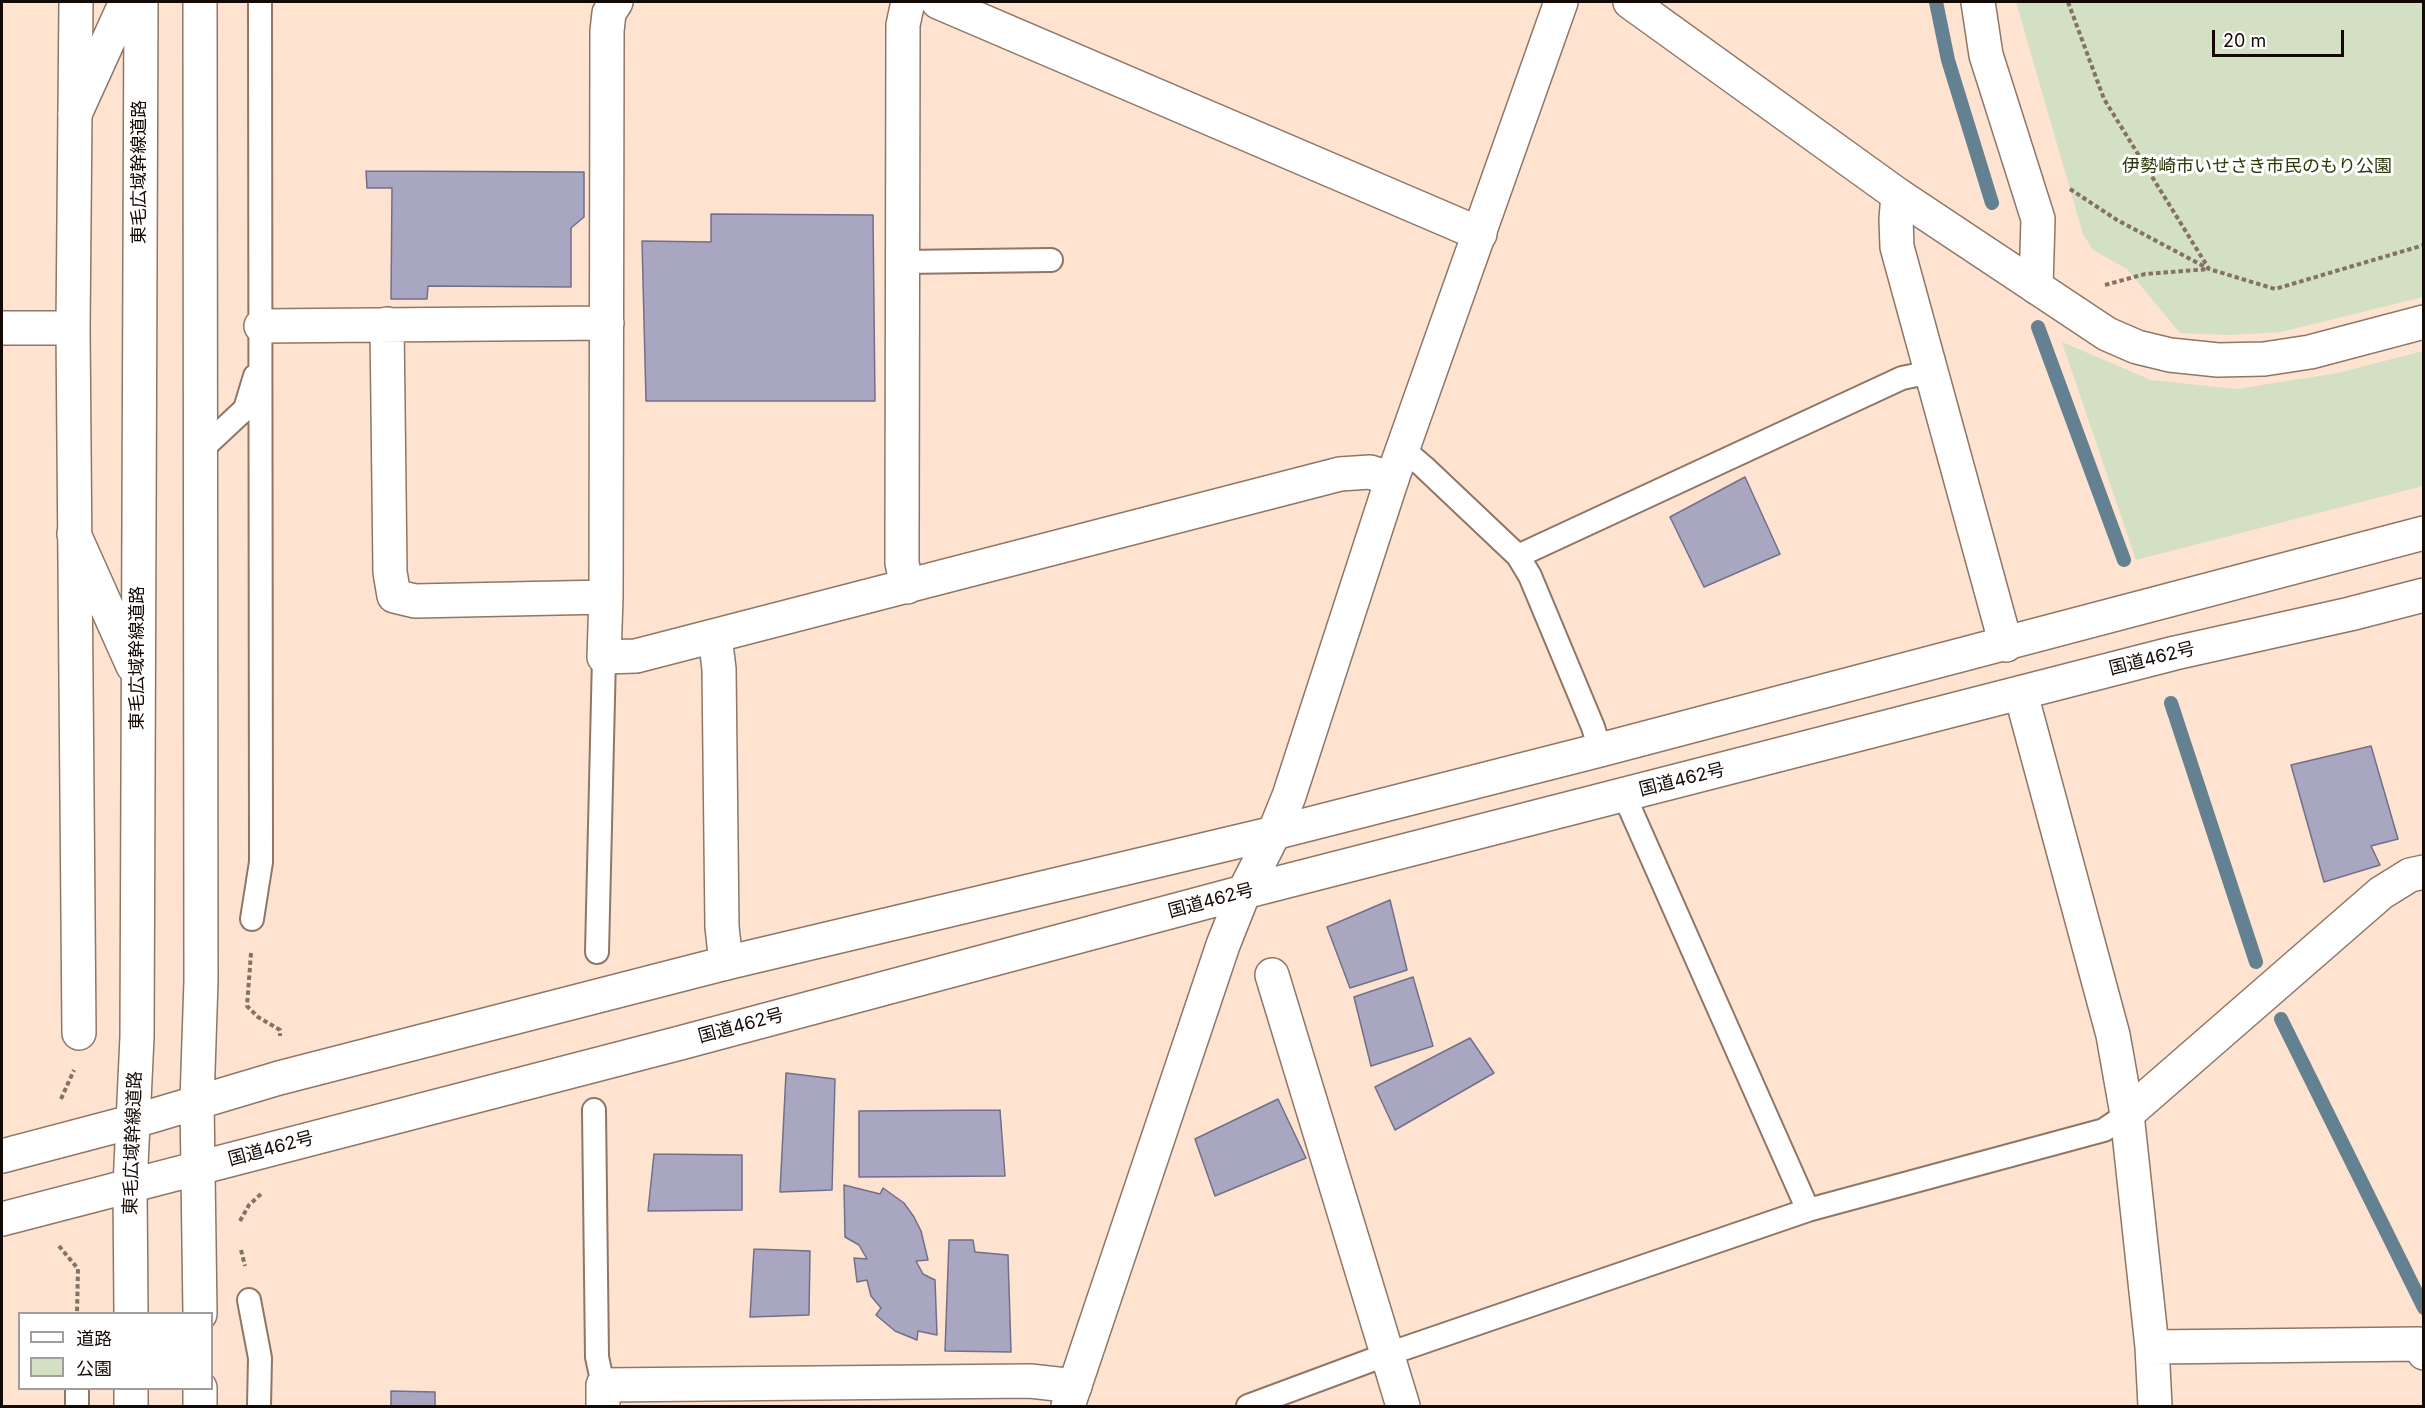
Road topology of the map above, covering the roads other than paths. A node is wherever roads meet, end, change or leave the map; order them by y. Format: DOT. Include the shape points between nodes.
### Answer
graph roads {
  1 [pos="76,2"];
  2 [pos="126,2"];
  3 [pos="141,2"];
  4 [pos="200,2"];
  5 [pos="260,2"];
  6 [pos="616,2"];
  7 [pos="908,2"];
  8 [pos="938,2"];
  9 [pos="1561,2"];
  10 [pos="1630,2"];
  11 [pos="1978,2"];
  12 [pos="75,114"];
  13 [pos="1898,195"];
  14 [pos="1480,234"];
  15 [pos="1051,260"];
  16 [pos="902,262"];
  17 [pos="2036,287"];
  18 [pos="2424,322"];
  19 [pos="607,323"];
  20 [pos="387,324"];
  21 [pos="2,328"];
  22 [pos="73,328"];
  23 [pos="261,339"];
  24 [pos="1931,372"];
  25 [pos="199,452"];
  26 [pos="1397,464"];
  27 [pos="2424,533"];
  28 [pos="74,534"];
  29 [pos="1518,556"];
  30 [pos="908,587"];
  31 [pos="2424,596"];
  32 [pos="606,597"];
  33 [pos="716,636"];
  34 [pos="2006,645"];
  35 [pos="603,657"];
  36 [pos="137,675"];
  37 [pos="2021,694"];
  38 [pos="1600,750"];
  39 [pos="1624,795"];
  40 [pos="1274,833"];
  41 [pos="2424,872"];
  42 [pos="1244,892"];
  43 [pos="252,920"];
  44 [pos="597,952"];
  45 [pos="726,963"];
  46 [pos="1272,975"];
  47 [pos="79,1033"];
  48 [pos="197,1101"];
  49 [pos="594,1110"];
  50 [pos="2127,1114"];
  51 [pos="135,1121"];
  52 [pos="2,1156"];
  53 [pos="198,1169"];
  54 [pos="130,1186"];
  55 [pos="1808,1210"];
  56 [pos="2,1219"];
  57 [pos="249,1300"];
  58 [pos="131,1312"];
  59 [pos="200,1312"];
  60 [pos="2152,1347"];
  61 [pos="2424,1353"];
  62 [pos="1388,1354"];
  63 [pos="77,1390"];
  64 [pos="131,1390"];
  65 [pos="200,1390"];
  66 [pos="603,1396"];
  67 [pos="1072,1396"];
  68 [pos="77,1407"];
  69 [pos="131,1407"];
  70 [pos="200,1407"];
  71 [pos="259,1407"];
  72 [pos="1248,1407"];
  73 [pos="1403,1407"];
  74 [pos="2155,1407"];
  1 -- 12 [label="main road"];
  2 -- 12 [label="main road"];
  3 -- 36 [label="main road, 東毛広域幹線道路"];
  4 -- 25 [label="main road"];
  5 -- 23 [label="lane"];
  6 -- 19 [label="main road" via="609,13 607,31"];
  7 -- 16 [label="main road" via="903,25"];
  8 -- 14 [label="main road"];
  9 -- 14 [label="main road"];
  10 -- 13 [label="main road"];
  11 -- 17 [label="main road" via="1986,55 2038,219"];
  12 -- 22 [label="main road"];
  13 -- 17 [label="main road"];
  13 -- 24 [label="main road" via="1897,247"];
  14 -- 26 [label="main road"];
  15 -- 16 [label="lane"];
  16 -- 30 [label="main road" via="902,563"];
  17 -- 18 [label="main road" via="2107,334 2137,347 2218,360 2310,352"];
  19 -- 20 [label="main road"];
  19 -- 32 [label="main road"];
  20 -- 23 [label="main road"];
  20 -- 32 [label="main road" via="390,572 394,596 415,601"];
  21 -- 22 [label="main road"];
  22 -- 28 [label="main road"];
  23 -- 25 [label="lane" via="245,409"];
  23 -- 43 [label="lane" via="261,862"];
  24 -- 29 [label="lane" via="1902,378"];
  24 -- 34 [label="main road"];
  25 -- 48 [label="main road" via="201,981"];
  26 -- 29 [label="lane" via="1424,467"];
  26 -- 30 [label="main road" via="1370,472 1340,474"];
  26 -- 40 [label="main road"];
  27 -- 34 [label="main road"];
  28 -- 36 [label="main road"];
  28 -- 47 [label="main road"];
  29 -- 38 [label="lane" via="1530,576"];
  30 -- 33 [label="main road"];
  31 -- 37 [label="main road, 国道462号" via="2175,653"];
  32 -- 35 [label="main road"];
  33 -- 35 [label="main road" via="636,656"];
  33 -- 45 [label="main road"];
  34 -- 38 [label="main road"];
  35 -- 44 [label="lane"];
  36 -- 51 [label="main road, 東毛広域幹線道路"];
  37 -- 39 [label="main road, 国道462号"];
  37 -- 50 [label="main road" via="2113,1035"];
  38 -- 40 [label="main road"];
  39 -- 42 [label="main road, 国道462号"];
  39 -- 55 [label="lane"];
  40 -- 42 [label="main road"];
  40 -- 45 [label="main road"];
  41 -- 50 [label="main road" via="2410,875 2380,893"];
  42 -- 53 [label="main road, 国道462号"];
  42 -- 67 [label="main road"];
  45 -- 48 [label="main road"];
  46 -- 62 [label="main road"];
  48 -- 51 [label="main road"];
  48 -- 53 [label="main road"];
  49 -- 66 [label="lane" via="597,1357"];
  50 -- 55 [label="lane" via="2103,1130"];
  50 -- 60 [label="main road"];
  51 -- 52 [label="main road"];
  51 -- 54 [label="main road, 東毛広域幹線道路"];
  53 -- 54 [label="main road, 国道462号"];
  53 -- 59 [label="main road"];
  54 -- 56 [label="main road, 国道462号"];
  54 -- 58 [label="main road, 東毛広域幹線道路"];
  55 -- 62 [label="lane"];
  57 -- 71 [label="lane" via="260,1358"];
  60 -- 61 [label="main road" via="2419,1344"];
  60 -- 74 [label="main road"];
  62 -- 72 [label="lane"];
  62 -- 73 [label="main road"];
  63 -- 68 [label="lane"];
  64 -- 69 [label="main road"];
  65 -- 70 [label="main road"];
  66 -- 67 [label="main road" via="1030,1381"];
}
